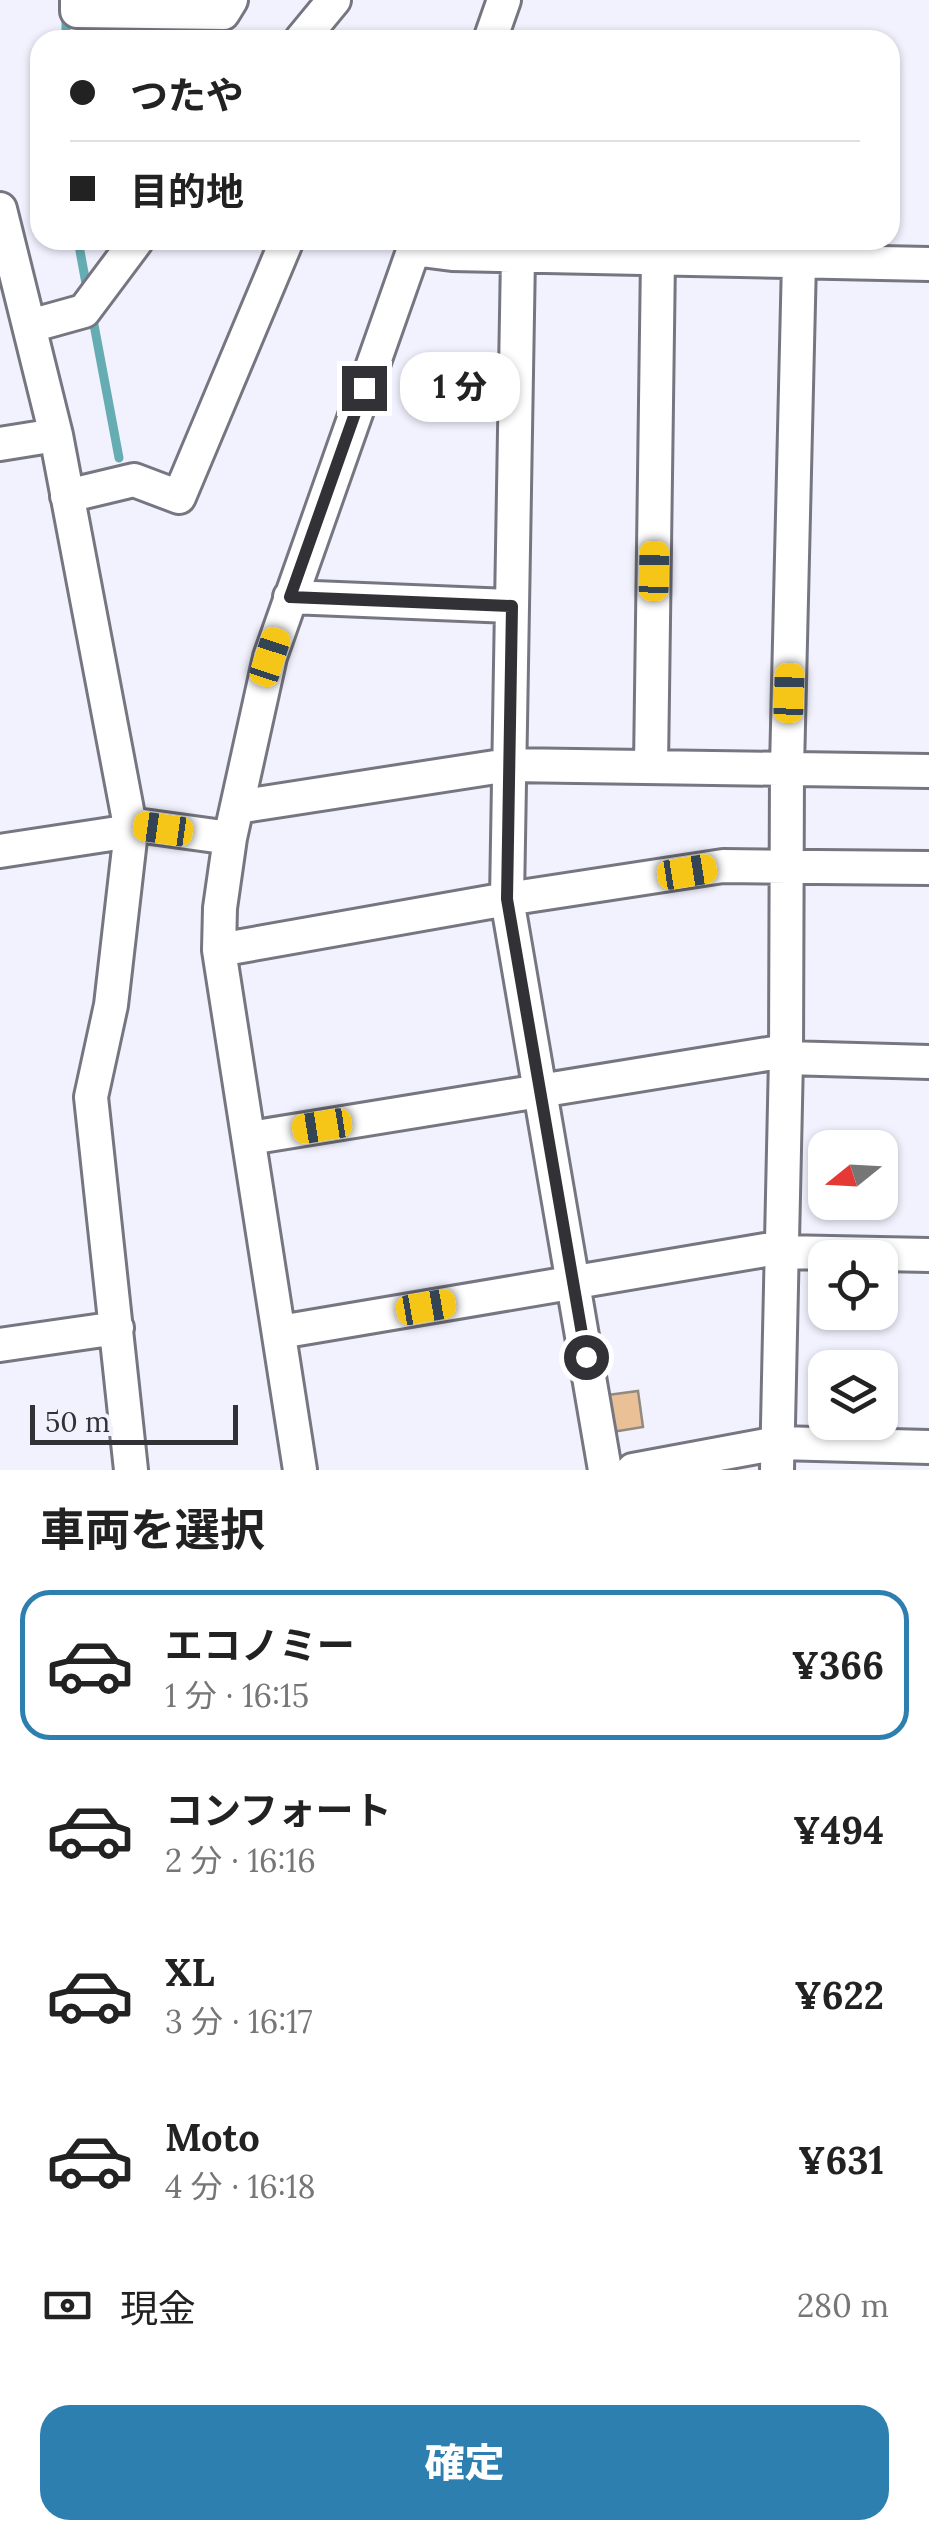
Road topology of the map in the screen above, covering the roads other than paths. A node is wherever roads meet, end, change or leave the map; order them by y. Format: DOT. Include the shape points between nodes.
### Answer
graph roads {
  1 [pos="77,0"];
  2 [pos="231,0"];
  3 [pos="334,0"];
  4 [pos="504,0"];
  5 [pos="308,30"];
  6 [pos="494,30"];
  7 [pos="0,209"];
  8 [pos="130,250"];
  9 [pos="283,250"];
  10 [pos="413,250"];
  11 [pos="437,250"];
  12 [pos="518,256"];
  13 [pos="658,258"];
  14 [pos="799,261"];
  15 [pos="929,264"];
  16 [pos="30,326"];
  17 [pos="56,435"];
  18 [pos="0,444"];
  19 [pos="67,496"];
  20 [pos="290,597"];
  21 [pos="512,606"];
  22 [pos="508,765"];
  23 [pos="651,766"];
  24 [pos="787,768"];
  25 [pos="929,771"];
  26 [pos="234,823"];
  27 [pos="130,828"];
  28 [pos="0,851"];
  29 [pos="786,866"];
  30 [pos="929,868"];
  31 [pos="507,899"];
  32 [pos="219,950"];
  33 [pos="786,1054"];
  34 [pos="929,1062"];
  35 [pos="541,1091"];
  36 [pos="250,1138"];
  37 [pos="782,1251"];
  38 [pos="929,1256"];
  39 [pos="574,1282"];
  40 [pos="117,1328"];
  41 [pos="280,1332"];
  42 [pos="0,1345"];
  43 [pos="929,1447"];
  44 [pos="778,1456"];
  45 [pos="130,1470"];
  46 [pos="300,1470"];
  47 [pos="605,1470"];
  48 [pos="633,1470"];
  1 -- 2 [label="street" via="77,12 223,12"];
  3 -- 5 [label="street"];
  4 -- 6 [label="street"];
  7 -- 16 [label="street"];
  8 -- 16 [label="street" via="91,302"];
  9 -- 19 [label="street" via="180,497 134,480"];
  10 -- 20 [label="street"];
  11 -- 12 [label="street"];
  12 -- 13 [label="street"];
  12 -- 21 [label="street"];
  13 -- 14 [label="street"];
  13 -- 23 [label="street"];
  14 -- 15 [label="street"];
  14 -- 24 [label="street"];
  16 -- 17 [label="street"];
  17 -- 18 [label="street"];
  17 -- 19 [label="street"];
  19 -- 27 [label="street"];
  20 -- 21 [label="street"];
  20 -- 26 [label="street"];
  21 -- 22 [label="street"];
  22 -- 23 [label="street"];
  22 -- 26 [label="street"];
  22 -- 31 [label="street"];
  23 -- 24 [label="street"];
  24 -- 25 [label="street"];
  24 -- 29 [label="street"];
  26 -- 27 [label="street"];
  26 -- 32 [label="street"];
  27 -- 28 [label="street"];
  27 -- 40 [label="street" via="111,1006 91,1096"];
  29 -- 30 [label="street"];
  29 -- 31 [label="street" via="724,866"];
  29 -- 33 [label="street"];
  31 -- 32 [label="street"];
  31 -- 35 [label="street"];
  32 -- 36 [label="street"];
  33 -- 34 [label="street"];
  33 -- 35 [label="street"];
  33 -- 37 [label="street"];
  35 -- 36 [label="street"];
  35 -- 39 [label="street"];
  36 -- 41 [label="street"];
  37 -- 38 [label="street"];
  37 -- 39 [label="street"];
  37 -- 44 [label="street"];
  39 -- 41 [label="street"];
  39 -- 47 [label="street"];
  40 -- 42 [label="street"];
  40 -- 45 [label="street"];
  41 -- 46 [label="street"];
  43 -- 44 [label="street"];
  44 -- 48 [label="street"];
}
